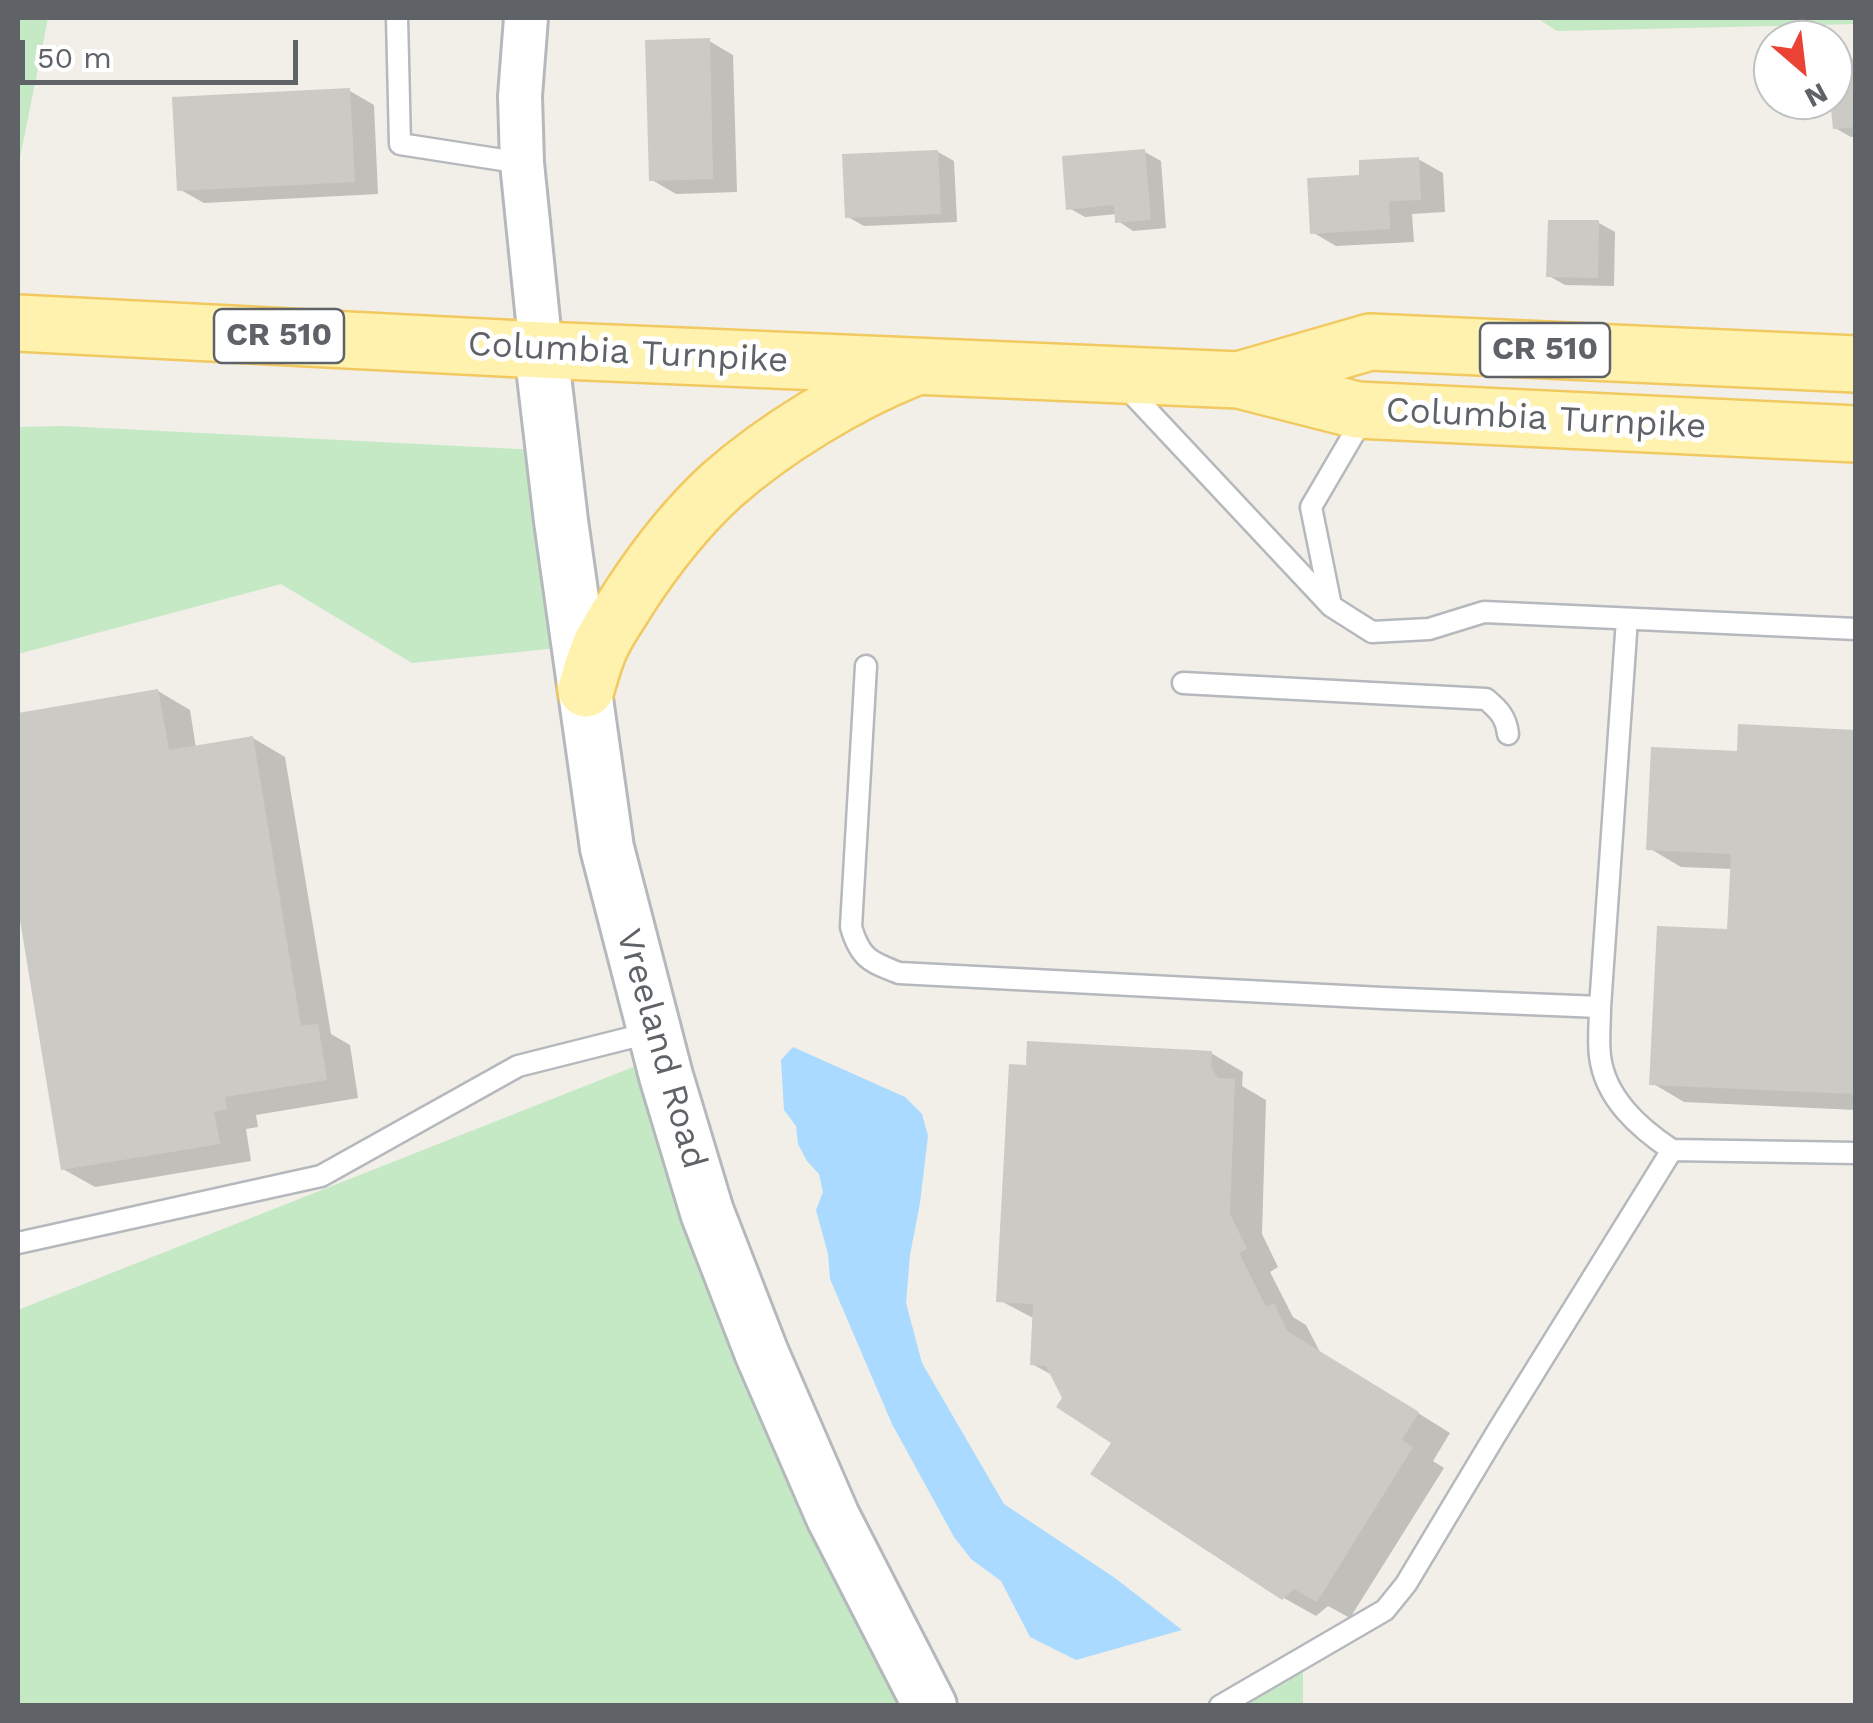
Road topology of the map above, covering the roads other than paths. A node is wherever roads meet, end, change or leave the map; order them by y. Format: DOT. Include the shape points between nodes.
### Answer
graph roads {
  1 [pos="397,18"];
  2 [pos="526,18"];
  3 [pos="522,163"];
  4 [pos="18,324"];
  5 [pos="541,350"];
  6 [pos="1856,364"];
  7 [pos="918,366"];
  8 [pos="1114,374"];
  9 [pos="1240,380"];
  10 [pos="1368,410"];
  11 [pos="1856,434"];
  12 [pos="1331,606"];
  13 [pos="1628,619"];
  14 [pos="1856,628"];
  15 [pos="866,666"];
  16 [pos="1183,682"];
  17 [pos="586,688"];
  18 [pos="1508,734"];
  19 [pos="1600,1008"];
  20 [pos="655,1032"];
  21 [pos="1672,1150"];
  22 [pos="1856,1153"];
  23 [pos="18,1243"];
  24 [pos="930,1706"];
  25 [pos="1220,1706"];
  1 -- 3 [label="lane" via="400,144"];
  2 -- 3 [label="street"];
  3 -- 5 [label="street"];
  4 -- 5 [label="main road, Columbia Turnpike / CR 510"];
  5 -- 7 [label="main road, Columbia Turnpike / CR 510"];
  5 -- 17 [label="street, Vreeland Road"];
  6 -- 9 [label="main road, Columbia Turnpike / CR 510" via="1370,342"];
  7 -- 8 [label="main road, Columbia Turnpike / CR 510"];
  7 -- 17 [label="main road" via="794,432 698,508 640,581 599,649"];
  8 -- 9 [label="main road, Columbia Turnpike / CR 510"];
  8 -- 12 [label="lane"];
  9 -- 10 [label="main road, Columbia Turnpike / CR 510"];
  10 -- 11 [label="main road, Columbia Turnpike / CR 510"];
  10 -- 12 [label="lane" via="1311,507"];
  12 -- 13 [label="lane" via="1372,632 1428,629 1484,612"];
  13 -- 14 [label="lane"];
  13 -- 19 [label="lane"];
  15 -- 19 [label="lane" via="851,926 857,948 874,964 900,973"];
  16 -- 18 [label="lane" via="1486,699 1506,720"];
  17 -- 20 [label="street, Vreeland Road" via="606,848"];
  19 -- 21 [label="lane" via="1600,1058 1608,1084 1647,1133"];
  20 -- 23 [label="lane" via="518,1066 321,1176"];
  20 -- 24 [label="street, Vreeland Road" via="707,1212 762,1354 833,1517"];
  21 -- 22 [label="lane"];
  21 -- 25 [label="lane" via="1386,1610"];
}
